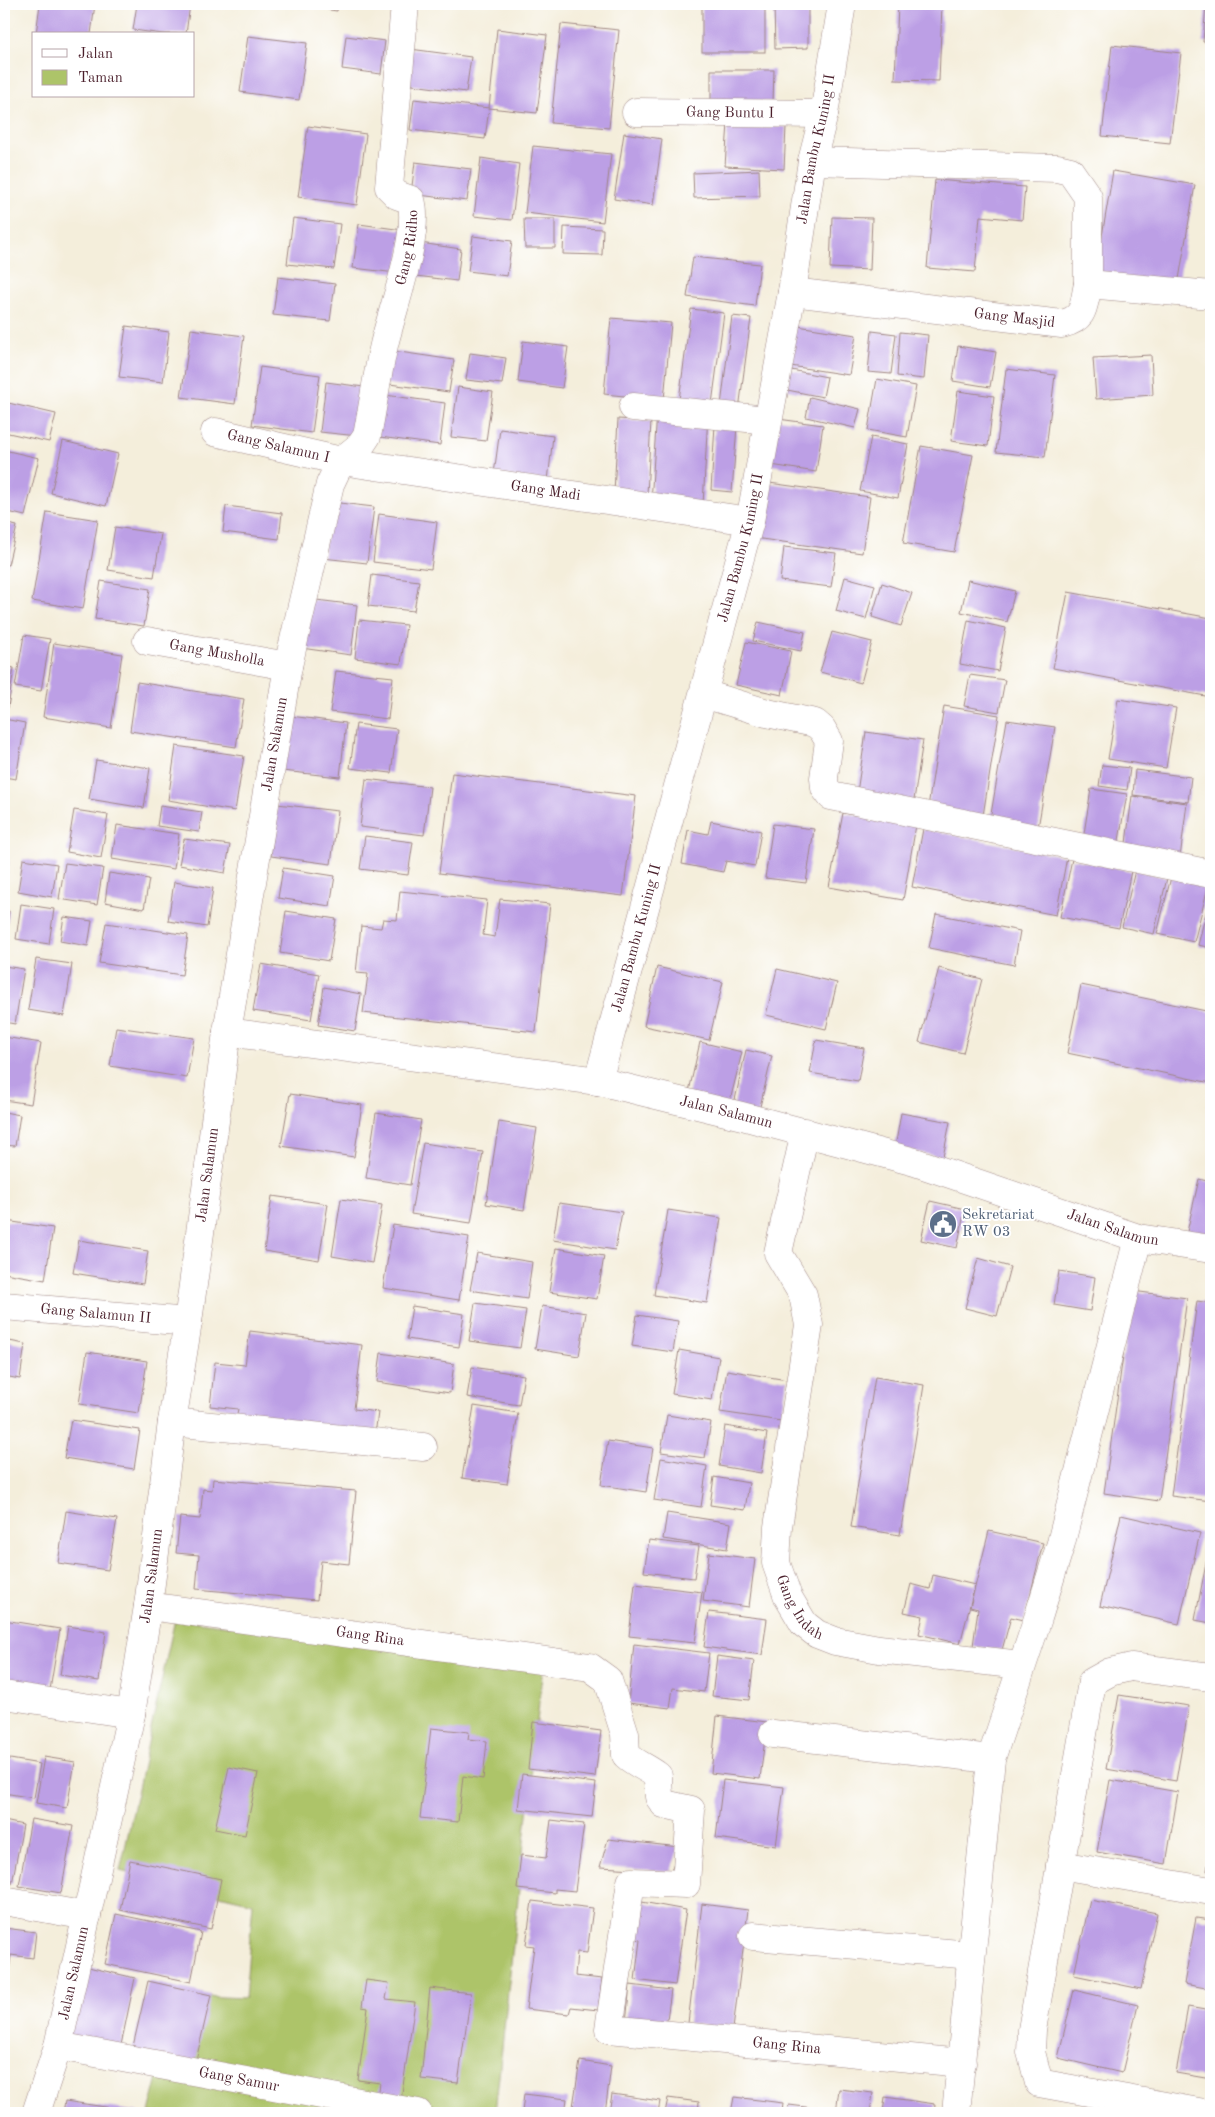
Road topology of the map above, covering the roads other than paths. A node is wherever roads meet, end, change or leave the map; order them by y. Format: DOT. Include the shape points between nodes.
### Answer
graph roads {
  1 [pos="406,4"];
  2 [pos="842,4"];
  3 [pos="636,112"];
  4 [pos="824,114"];
  5 [pos="812,160"];
  6 [pos="1088,284"];
  7 [pos="792,292"];
  8 [pos="1211,295"];
  9 [pos="633,407"];
  10 [pos="768,420"];
  11 [pos="215,432"];
  12 [pos="341,461"];
  13 [pos="750,521"];
  14 [pos="147,641"];
  15 [pos="288,666"];
  16 [pos="704,694"];
  17 [pos="1211,874"];
  18 [pos="227,1032"];
  19 [pos="598,1081"];
  20 [pos="805,1132"];
  21 [pos="1138,1238"];
  22 [pos="1211,1249"];
  23 [pos="4,1306"];
  24 [pos="188,1322"];
  25 [pos="172,1422"];
  26 [pos="423,1447"];
  27 [pos="148,1606"];
  28 [pos="1021,1666"];
  29 [pos="1211,1677"];
  30 [pos="4,1695"];
  31 [pos="130,1714"];
  32 [pos="773,1734"];
  33 [pos="991,1759"];
  34 [pos="1060,1865"];
  35 [pos="1211,1890"];
  36 [pos="4,1901"];
  37 [pos="87,1916"];
  38 [pos="753,1936"];
  39 [pos="971,1955"];
  40 [pos="58,2046"];
  41 [pos="962,2063"];
  42 [pos="36,2113"];
  43 [pos="418,2113"];
  44 [pos="956,2113"];
  45 [pos="1204,2113"];
  1 -- 12 [label="street, Gang Ridho" via="389,187 397,195 411,200 413,232 384,346 367,436"];
  2 -- 4 [label="street, Jalan Bambu Kuning II"];
  3 -- 4 [label="street, Gang Buntu I"];
  4 -- 5 [label="street, Jalan Bambu Kuning II"];
  5 -- 6 [label="street, Gang Masjid" via="1070,171 1088,197"];
  5 -- 7 [label="street, Jalan Bambu Kuning II"];
  6 -- 7 [label="street, Gang Masjid" via="1082,311 1074,321 1062,324"];
  6 -- 8 [label="street"];
  7 -- 10 [label="street, Jalan Bambu Kuning II"];
  9 -- 10 [label="street"];
  10 -- 13 [label="street, Jalan Bambu Kuning II"];
  11 -- 12 [label="street, Gang Salamun I"];
  12 -- 13 [label="street, Gang Madi"];
  12 -- 15 [label="street, Jalan Salamun" via="330,484"];
  13 -- 16 [label="street, Jalan Bambu Kuning II"];
  14 -- 15 [label="street, Gang Musholla"];
  15 -- 18 [label="street, Jalan Salamun"];
  16 -- 17 [label="street" via="815,723 828,741 824,778 825,788 831,796"];
  16 -- 19 [label="street, Jalan Bambu Kuning II"];
  18 -- 19 [label="street, Jalan Salamun"];
  18 -- 24 [label="street, Jalan Salamun"];
  19 -- 20 [label="street, Jalan Salamun"];
  20 -- 21 [label="street, Jalan Salamun" via="915,1162"];
  20 -- 28 [label="street, Gang Indah" via="778,1253 803,1295 809,1326 778,1527 776,1563 788,1597 804,1624 816,1634 835,1641 879,1650"];
  21 -- 22 [label="street, Jalan Salamun"];
  21 -- 28 [label="street" via="1061,1543"];
  23 -- 24 [label="street, Gang Salamun II"];
  24 -- 25 [label="street, Jalan Salamun"];
  25 -- 26 [label="street"];
  25 -- 27 [label="street, Jalan Salamun"];
  27 -- 31 [label="street, Jalan Salamun"];
  27 -- 41 [label="street, Gang Rina" via="590,1667 608,1680 625,1734 626,1755 658,1776 659,1797 664,1804 691,1810 686,1884 631,1882 609,2029"];
  28 -- 33 [label="street"];
  29 -- 34 [label="street" via="1131,1667 1110,1672 1092,1682"];
  30 -- 31 [label="street"];
  31 -- 37 [label="street, Jalan Salamun"];
  32 -- 33 [label="street"];
  33 -- 39 [label="street"];
  34 -- 35 [label="street"];
  34 -- 45 [label="street" via="1032,2030 1031,2052 1039,2083"];
  36 -- 37 [label="street"];
  37 -- 40 [label="street, Jalan Salamun"];
  38 -- 39 [label="street"];
  39 -- 41 [label="street"];
  40 -- 42 [label="street, Jalan Salamun"];
  40 -- 43 [label="street, Gang Samur"];
  41 -- 44 [label="street"];
}
